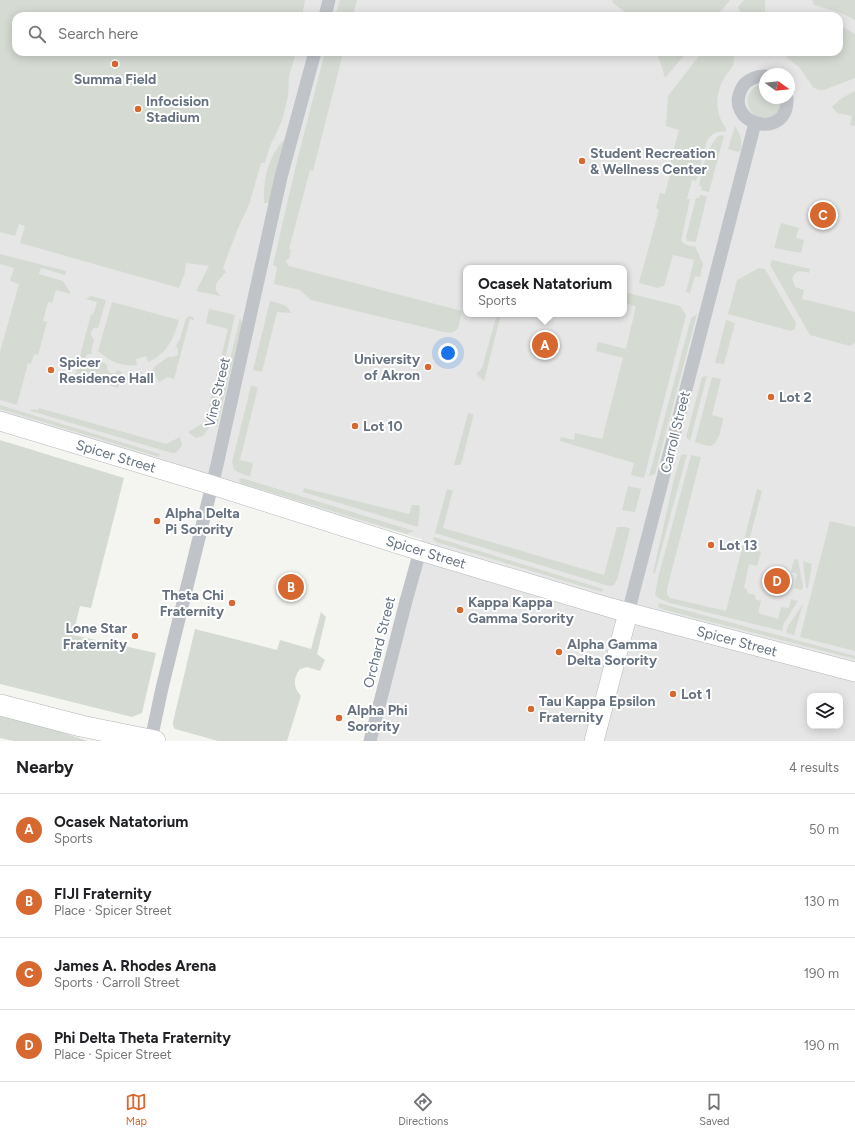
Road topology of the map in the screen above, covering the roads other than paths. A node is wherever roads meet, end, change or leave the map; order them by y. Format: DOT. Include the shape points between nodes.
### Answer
graph roads {
  1 [pos="329,0"];
  2 [pos="326,12"];
  3 [pos="314,56"];
  4 [pos="759,76"];
  5 [pos="787,104"];
  6 [pos="755,123"];
  7 [pos="0,421"];
  8 [pos="212,485"];
  9 [pos="420,551"];
  10 [pos="628,613"];
  11 [pos="855,672"];
  12 [pos="0,706"];
  13 [pos="153,741"];
  14 [pos="370,741"];
  15 [pos="594,741"];
  1 -- 2 [label="street"];
  3 -- 8 [label="street, Vine Street" via="281,177"];
  4 -- 6 [label="street" via="745,83 739,98 742,113"];
  5 -- 6 [label="street" via="786,110 778,120 767,124"];
  6 -- 10 [label="street, Carroll Street"];
  7 -- 8 [label="street, Spicer Street"];
  8 -- 9 [label="street, Spicer Street"];
  8 -- 13 [label="street, Vine Street" via="162,688"];
  9 -- 10 [label="street, Spicer Street"];
  9 -- 14 [label="street, Orchard Street"];
  10 -- 11 [label="street, Spicer Street"];
  10 -- 15 [label="street, Carroll Street"];
  12 -- 13 [label="main road"];
}
